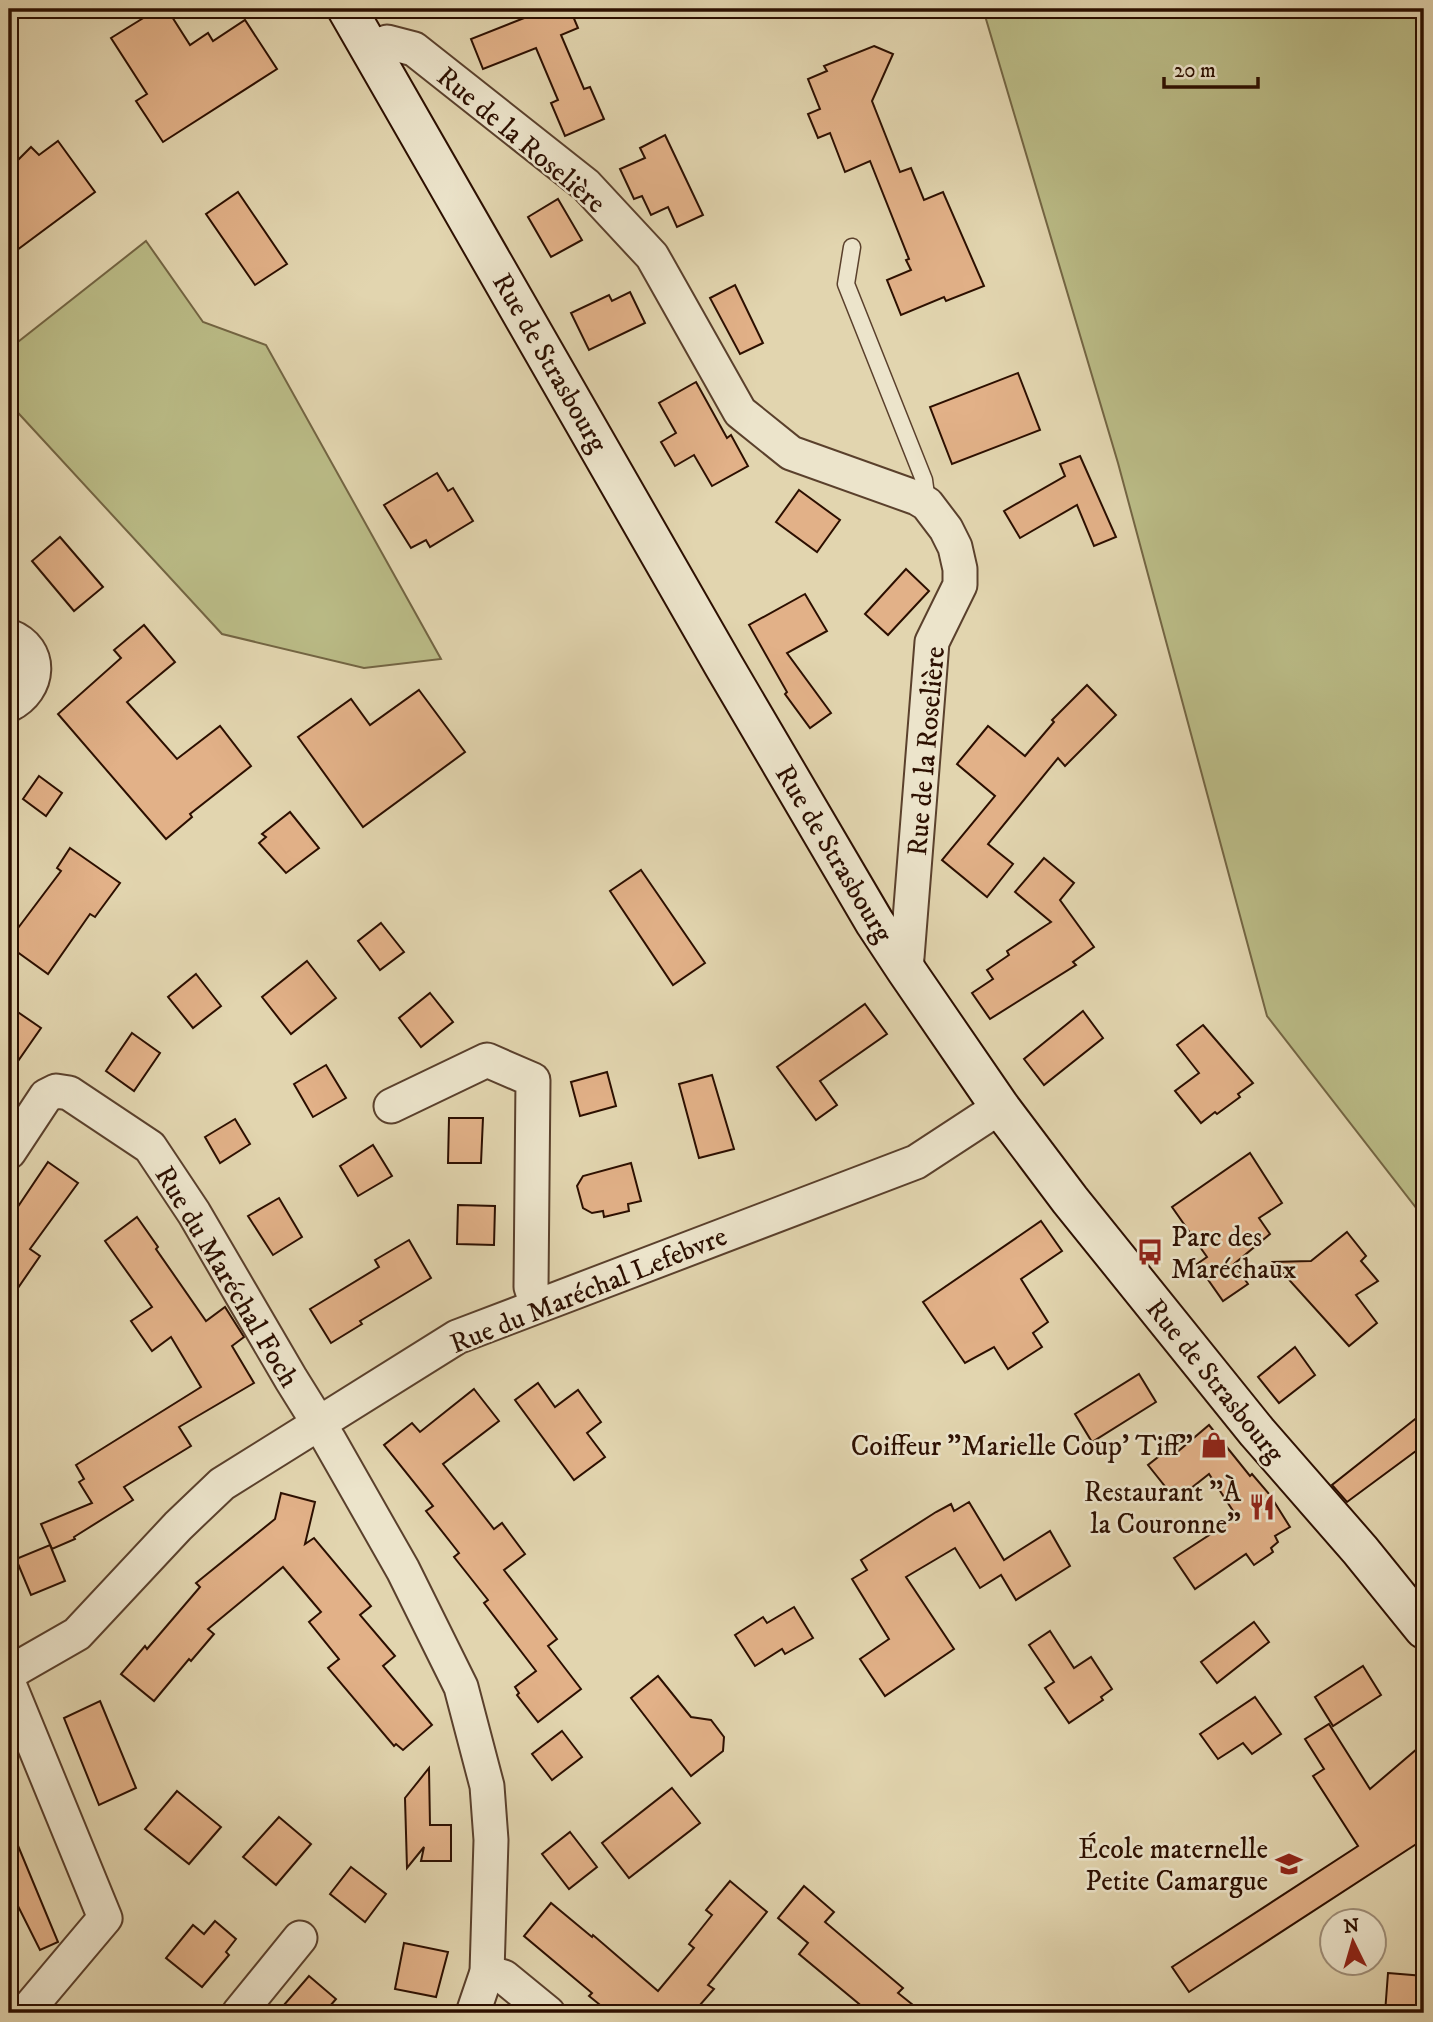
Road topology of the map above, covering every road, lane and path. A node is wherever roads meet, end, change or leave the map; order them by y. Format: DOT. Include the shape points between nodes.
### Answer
graph roads {
  1 [pos="346,9"];
  2 [pos="370,50"];
  3 [pos="852,247"];
  4 [pos="928,504"];
  5 [pos="9,636"];
  6 [pos="9,705"];
  7 [pos="906,971"];
  8 [pos="391,1106"];
  9 [pos="1000,1107"];
  10 [pos="9,1152"];
  11 [pos="537,1305"];
  12 [pos="318,1422"];
  13 [pos="1424,1629"];
  14 [pos="9,1673"];
  15 [pos="9,1684"];
  16 [pos="300,1938"];
  17 [pos="487,1972"];
  18 [pos="9,2007"];
  19 [pos="16,2013"];
  20 [pos="25,2013"];
  21 [pos="239,2013"];
  22 [pos="473,2013"];
  23 [pos="548,2013"];
  1 -- 2 [label="main road, Rue de Strasbourg"];
  2 -- 4 [label="street, Rue de la Roselière" via="387,42 414,49 586,186 652,256 740,412 791,453"];
  2 -- 7 [label="main road, Rue de Strasbourg" via="724,666"];
  3 -- 4 [label="lane, Rue de la Roselière" via="846,284 924,480"];
  4 -- 7 [label="street, Rue de la Roselière" via="955,547 960,585 932,642"];
  5 -- 6 [label="street" via="23,644 33,666 29,689"];
  7 -- 9 [label="main road, Rue de Strasbourg"];
  8 -- 11 [label="street" via="487,1060 533,1080 531,1287"];
  9 -- 11 [label="street, Rue du Maréchal Lefebvre" via="916,1162"];
  9 -- 13 [label="main road, Rue de Strasbourg" via="1257,1432"];
  10 -- 12 [label="street, Rue du Maréchal Foch" via="46,1096 56,1091 69,1093 149,1147 194,1213"];
  11 -- 12 [label="street, Rue du Maréchal Lefebvre" via="457,1338"];
  12 -- 14 [label="street, Rue du Maréchal Lefebvre" via="222,1484 77,1634"];
  12 -- 17 [label="street" via="404,1570 461,1687 487,1786 491,1840"];
  15 -- 20 [label="street" via="105,1918"];
  16 -- 21 [label="street"];
  17 -- 22 [label="street"];
  17 -- 23 [label="street" via="504,1977"];
  18 -- 19 [label="street"];
}
